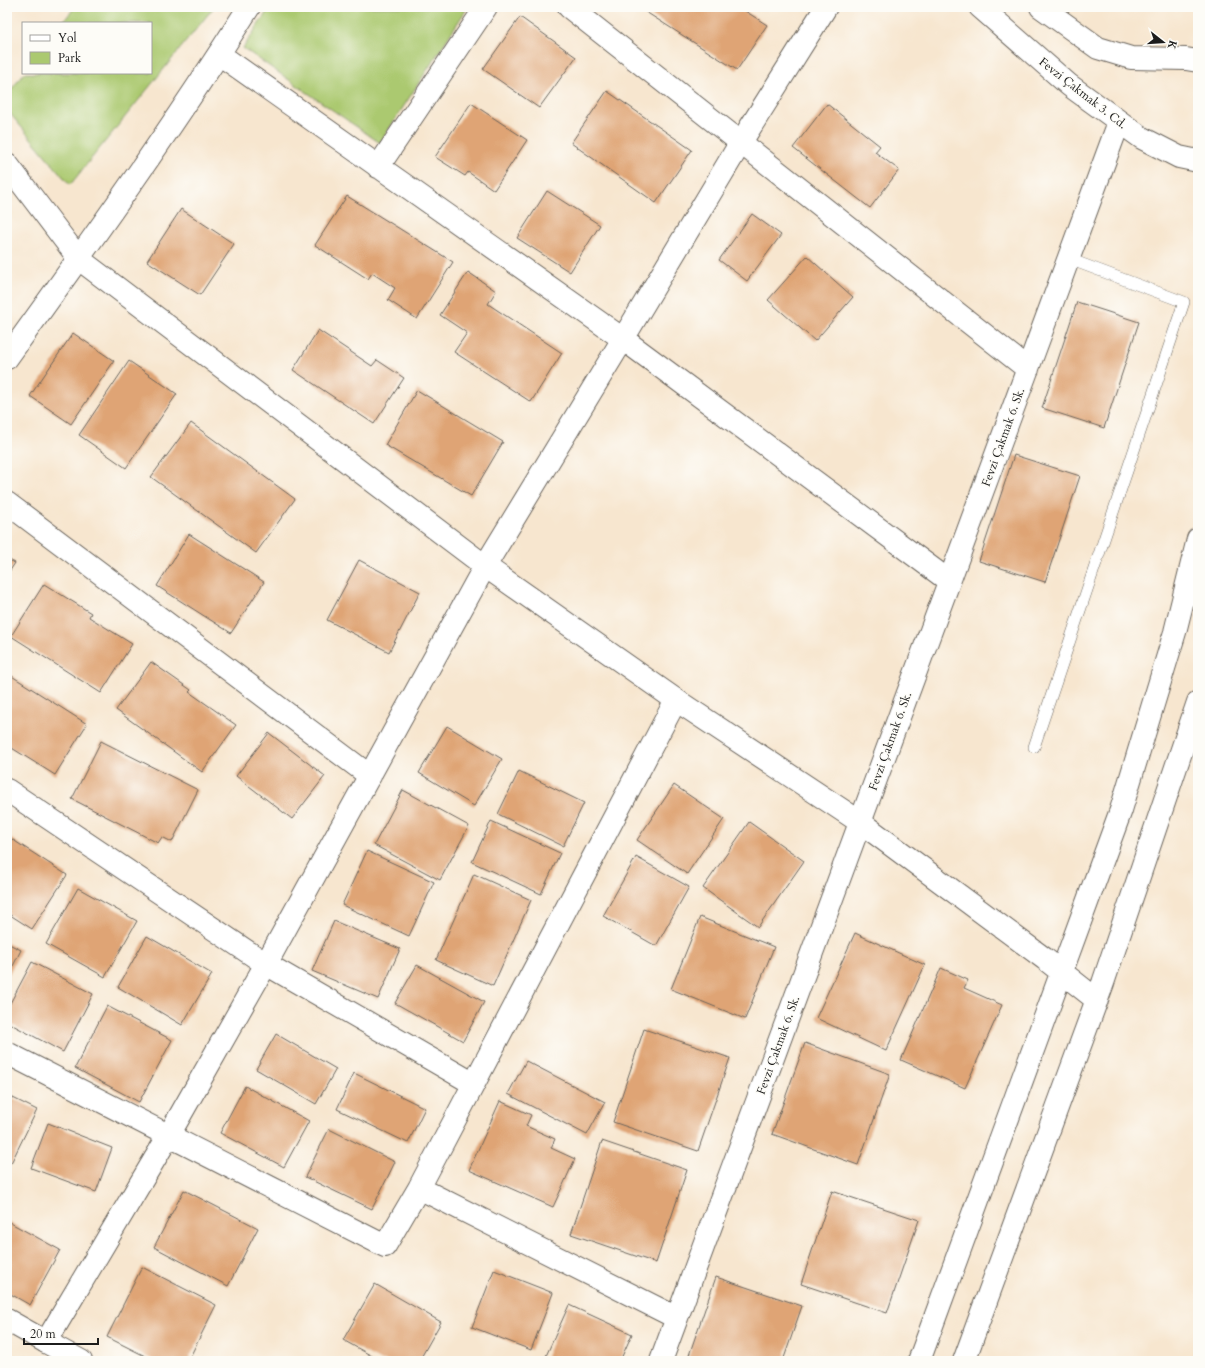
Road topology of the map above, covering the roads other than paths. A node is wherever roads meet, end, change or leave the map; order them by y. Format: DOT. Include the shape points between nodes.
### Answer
graph roads {
  1 [pos="250,7"];
  2 [pos="486,7"];
  3 [pos="569,7"];
  4 [pos="826,7"];
  5 [pos="980,7"];
  6 [pos="1041,7"];
  7 [pos="219,54"];
  8 [pos="1198,62"];
  9 [pos="1119,122"];
  10 [pos="741,142"];
  11 [pos="1198,161"];
  12 [pos="7,164"];
  13 [pos="378,167"];
  14 [pos="79,259"];
  15 [pos="1068,259"];
  16 [pos="623,339"];
  17 [pos="7,358"];
  18 [pos="1028,369"];
  19 [pos="7,504"];
  20 [pos="1198,539"];
  21 [pos="485,566"];
  22 [pos="949,581"];
  23 [pos="676,700"];
  24 [pos="1198,702"];
  25 [pos="1034,747"];
  26 [pos="370,776"];
  27 [pos="7,790"];
  28 [pos="860,822"];
  29 [pos="266,964"];
  30 [pos="1062,972"];
  31 [pos="1096,1000"];
  32 [pos="7,1053"];
  33 [pos="474,1084"];
  34 [pos="169,1135"];
  35 [pos="419,1188"];
  36 [pos="677,1318"];
  37 [pos="7,1320"];
  38 [pos="46,1342"];
  39 [pos="81,1361"];
  40 [pos="661,1361"];
  41 [pos="919,1361"];
  42 [pos="964,1361"];
  1 -- 7 [label="street"];
  2 -- 13 [label="street"];
  3 -- 10 [label="street"];
  4 -- 10 [label="street"];
  5 -- 9 [label="street, Fevzi Çakmak 3. Cd." via="1069,85"];
  6 -- 8 [label="street" via="1098,48 1131,58 1186,59"];
  7 -- 13 [label="street"];
  7 -- 14 [label="street"];
  9 -- 11 [label="street, Fevzi Çakmak 3. Cd." via="1160,148 1179,157"];
  9 -- 15 [label="street, Fevzi Çakmak 6. Sk."];
  10 -- 16 [label="street"];
  10 -- 18 [label="street"];
  12 -- 14 [label="street"];
  13 -- 16 [label="street"];
  14 -- 17 [label="street"];
  14 -- 21 [label="street"];
  15 -- 18 [label="street, Fevzi Çakmak 6. Sk."];
  15 -- 25 [label="lane" via="1184,302"];
  16 -- 21 [label="street"];
  16 -- 22 [label="street"];
  18 -- 22 [label="street, Fevzi Çakmak 6. Sk."];
  19 -- 26 [label="street"];
  20 -- 30 [label="street" via="1175,632 1121,810"];
  21 -- 23 [label="street"];
  21 -- 26 [label="street"];
  22 -- 28 [label="street, Fevzi Çakmak 6. Sk."];
  23 -- 28 [label="street"];
  23 -- 33 [label="street"];
  24 -- 31 [label="street"];
  26 -- 29 [label="street"];
  27 -- 29 [label="street"];
  28 -- 30 [label="street"];
  28 -- 36 [label="street, Fevzi Çakmak 6. Sk."];
  29 -- 33 [label="street"];
  29 -- 34 [label="street"];
  30 -- 31 [label="street"];
  30 -- 41 [label="street"];
  31 -- 42 [label="street"];
  32 -- 34 [label="street"];
  33 -- 35 [label="street"];
  34 -- 35 [label="street" via="385,1246"];
  34 -- 38 [label="street"];
  35 -- 36 [label="street"];
  36 -- 40 [label="street, Fevzi Çakmak 6. Sk."];
  37 -- 38 [label="street"];
  38 -- 39 [label="street"];
}
